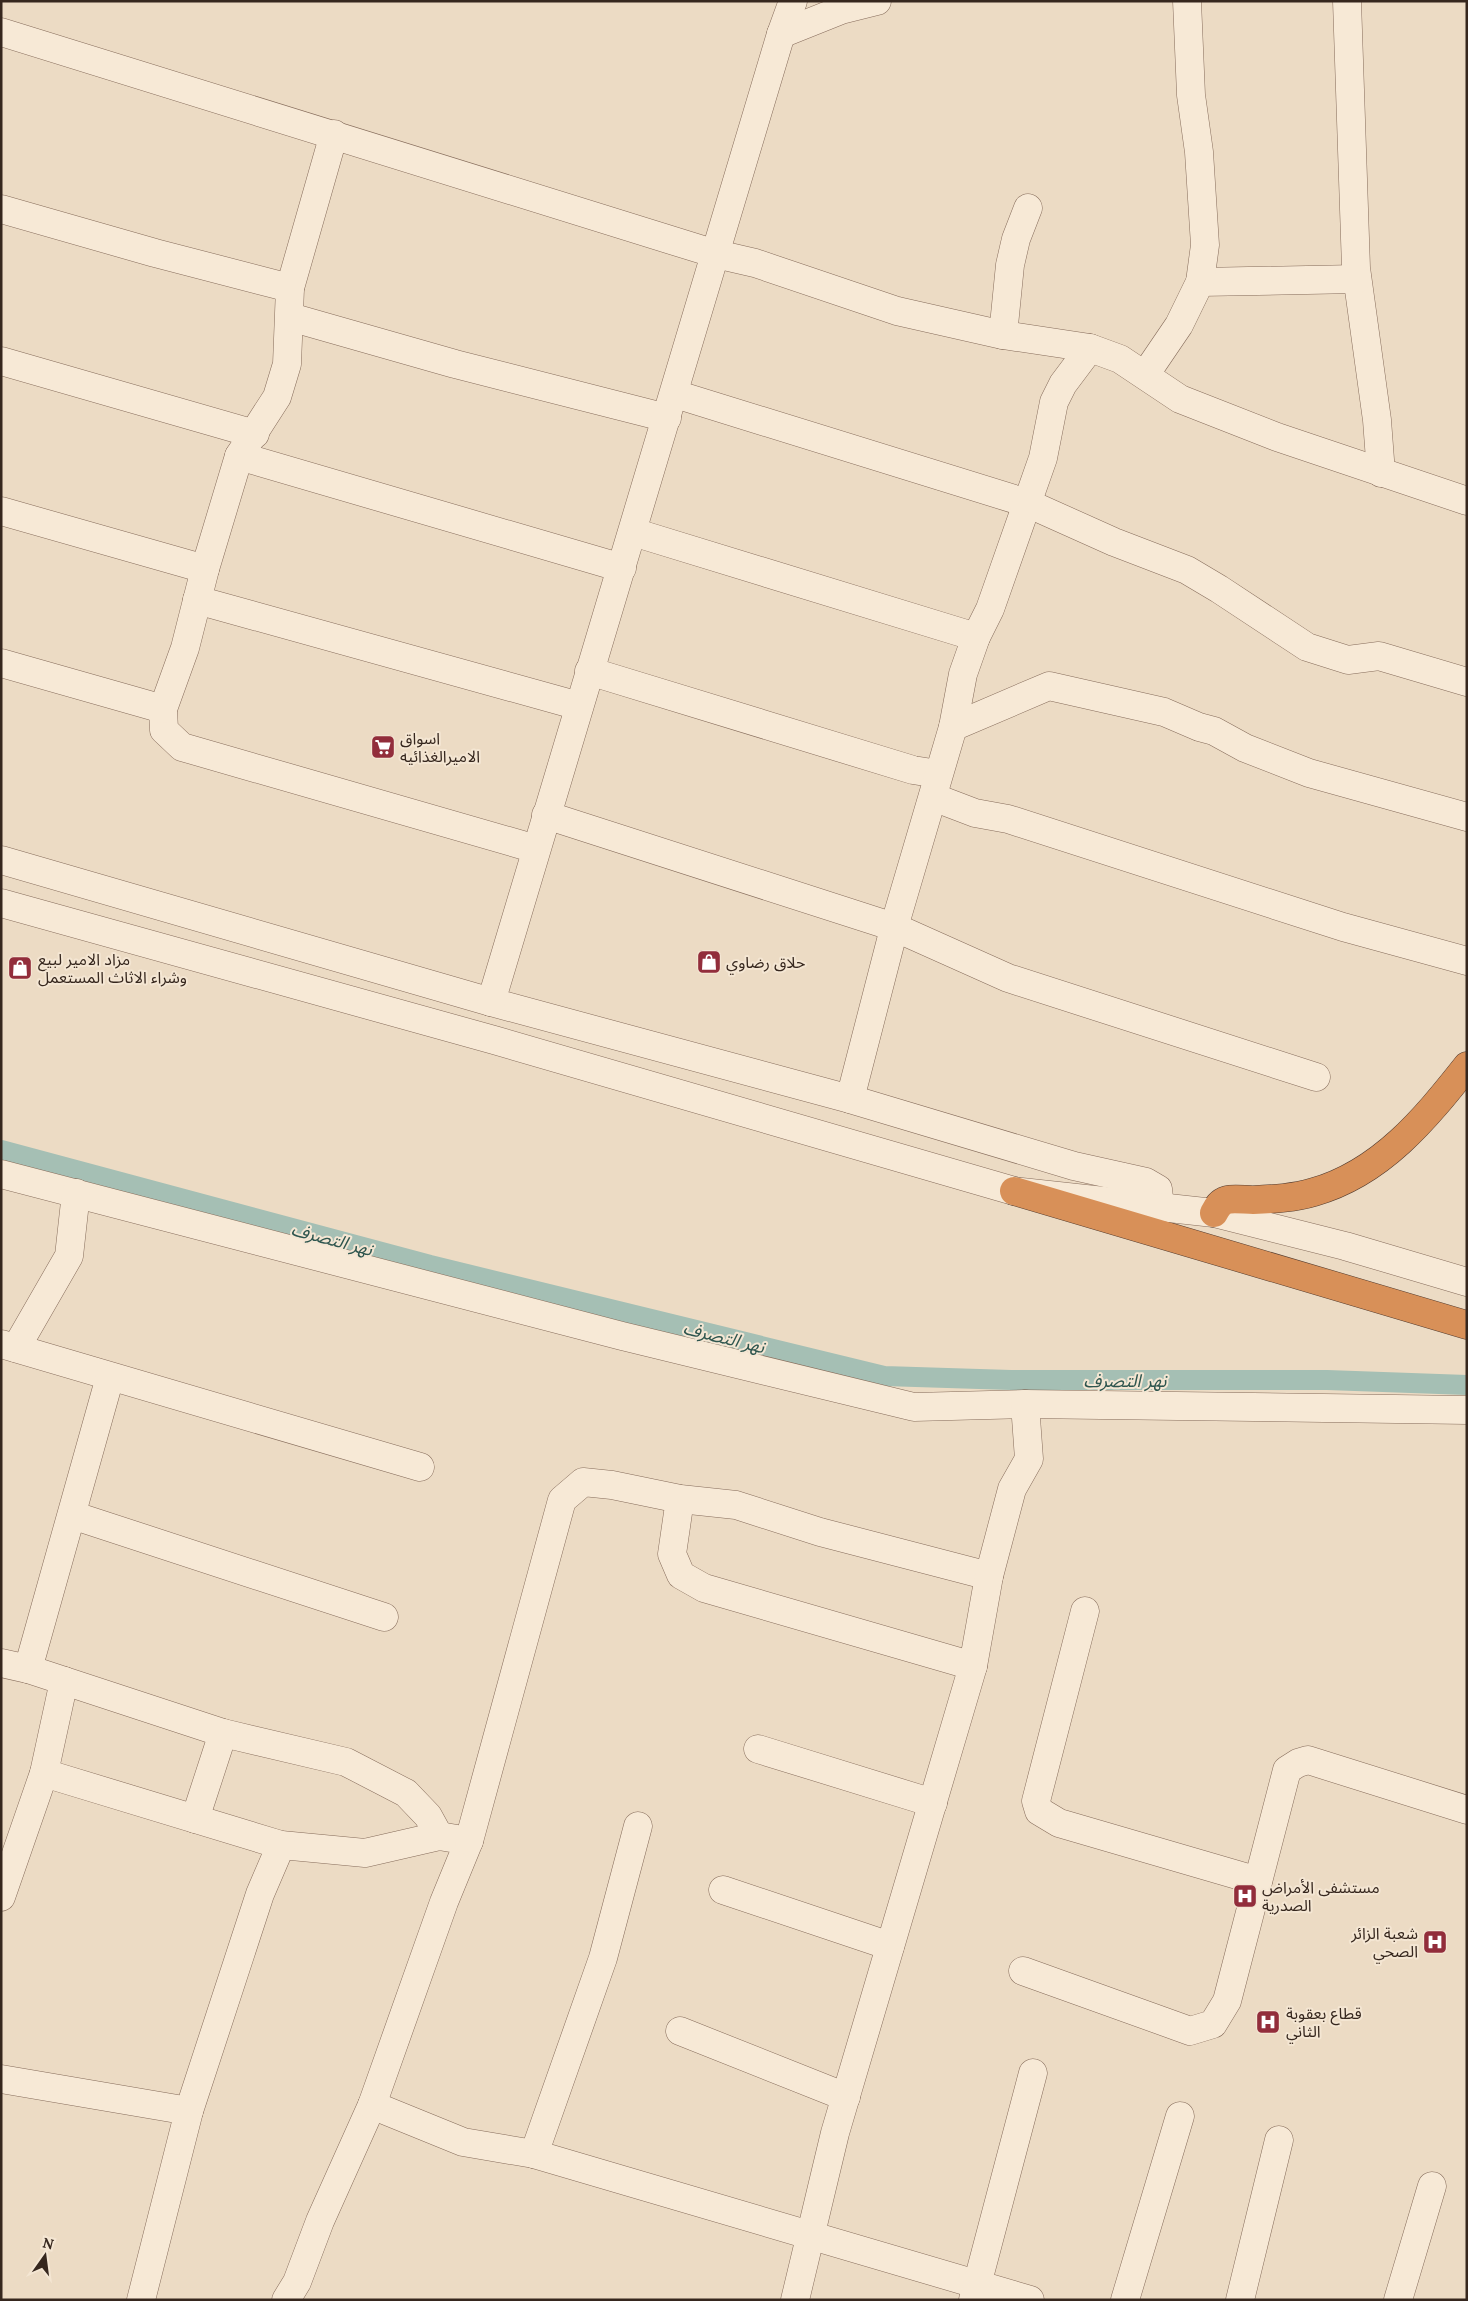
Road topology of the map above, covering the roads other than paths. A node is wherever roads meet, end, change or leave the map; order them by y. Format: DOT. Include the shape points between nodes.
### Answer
graph roads {
  1 [pos="793,1"];
  2 [pos="1187,1"];
  3 [pos="1347,1"];
  4 [pos="872,2"];
  5 [pos="1,32"];
  6 [pos="781,34"];
  7 [pos="334,134"];
  8 [pos="1028,208"];
  9 [pos="1,209"];
  10 [pos="716,254"];
  11 [pos="1357,279"];
  12 [pos="1200,282"];
  13 [pos="290,288"];
  14 [pos="290,317"];
  15 [pos="1003,334"];
  16 [pos="1090,348"];
  17 [pos="1,361"];
  18 [pos="1145,375"];
  19 [pos="671,406"];
  20 [pos="255,434"];
  21 [pos="239,456"];
  22 [pos="1381,473"];
  23 [pos="1467,501"];
  24 [pos="1027,503"];
  25 [pos="1,511"];
  26 [pos="633,532"];
  27 [pos="622,568"];
  28 [pos="205,570"];
  29 [pos="197,600"];
  30 [pos="976,637"];
  31 [pos="1,664"];
  32 [pos="589,671"];
  33 [pos="1467,682"];
  34 [pos="579,706"];
  35 [pos="163,709"];
  36 [pos="953,728"];
  37 [pos="935,786"];
  38 [pos="546,815"];
  39 [pos="1467,818"];
  40 [pos="536,849"];
  41 [pos="1,860"];
  42 [pos="1,903"];
  43 [pos="894,927"];
  44 [pos="1467,960"];
  45 [pos="490,1002"];
  46 [pos="1467,1066"];
  47 [pos="1316,1077"];
  48 [pos="850,1100"];
  49 [pos="1,1174"];
  50 [pos="1014,1191"];
  51 [pos="76,1193"];
  52 [pos="1160,1207"];
  53 [pos="1214,1213"];
  54 [pos="1467,1282"];
  55 [pos="1467,1325"];
  56 [pos="9,1346"];
  57 [pos="110,1377"];
  58 [pos="1025,1404"];
  59 [pos="1467,1410"];
  60 [pos="420,1467"];
  61 [pos="680,1499"];
  62 [pos="72,1515"];
  63 [pos="989,1576"];
  64 [pos="1085,1611"];
  65 [pos="384,1617"];
  66 [pos="1,1663"];
  67 [pos="973,1666"];
  68 [pos="28,1669"];
  69 [pos="64,1681"];
  70 [pos="223,1732"];
  71 [pos="758,1749"];
  72 [pos="44,1773"];
  73 [pos="933,1803"];
  74 [pos="1467,1810"];
  75 [pos="195,1819"];
  76 [pos="638,1826"];
  77 [pos="439,1836"];
  78 [pos="469,1841"];
  79 [pos="281,1845"];
  80 [pos="1258,1881"];
  81 [pos="723,1890"];
  82 [pos="1,1897"];
  83 [pos="890,1946"];
  84 [pos="1022,1971"];
  85 [pos="680,2031"];
  86 [pos="1033,2073"];
  87 [pos="1,2079"];
  88 [pos="846,2097"];
  89 [pos="372,2105"];
  90 [pos="189,2111"];
  91 [pos="1180,2116"];
  92 [pos="1279,2140"];
  93 [pos="534,2154"];
  94 [pos="1432,2186"];
  95 [pos="812,2237"];
  96 [pos="974,2293"];
  97 [pos="141,2300"];
  98 [pos="286,2300"];
  99 [pos="795,2300"];
  100 [pos="1030,2300"];
  101 [pos="1125,2300"];
  102 [pos="1240,2300"];
  103 [pos="1398,2300"];
  1 -- 6 [label="street"];
  2 -- 12 [label="street" via="1191,95 1199,152 1205,245"];
  3 -- 11 [label="street"];
  4 -- 6 [label="street" via="841,10"];
  5 -- 7 [label="street"];
  6 -- 10 [label="street"];
  7 -- 10 [label="street"];
  7 -- 13 [label="street"];
  8 -- 15 [label="street" via="1010,266"];
  9 -- 13 [label="street"];
  10 -- 15 [label="street" via="754,263 897,311"];
  10 -- 19 [label="street"];
  11 -- 12 [label="street"];
  11 -- 22 [label="street" via="1377,420"];
  12 -- 18 [label="street" via="1179,325"];
  13 -- 14 [label="street"];
  14 -- 19 [label="street" via="455,364"];
  14 -- 20 [label="street" via="285,372 277,397"];
  15 -- 16 [label="street"];
  16 -- 18 [label="street" via="1120,359"];
  16 -- 24 [label="street" via="1054,402 1042,458"];
  17 -- 20 [label="street"];
  18 -- 22 [label="street" via="1180,398 1277,438"];
  19 -- 24 [label="street"];
  19 -- 26 [label="street"];
  20 -- 21 [label="street"];
  21 -- 27 [label="street"];
  21 -- 28 [label="street"];
  22 -- 23 [label="street"];
  24 -- 30 [label="street" via="990,609"];
  24 -- 33 [label="street" via="1186,570 1220,588 1307,647 1348,660 1379,656"];
  25 -- 28 [label="street"];
  26 -- 27 [label="street"];
  26 -- 30 [label="street"];
  27 -- 32 [label="street"];
  28 -- 29 [label="street"];
  29 -- 34 [label="street"];
  29 -- 35 [label="street" via="185,648"];
  30 -- 36 [label="street" via="963,674"];
  31 -- 35 [label="street"];
  32 -- 34 [label="street"];
  32 -- 37 [label="street" via="912,770"];
  34 -- 38 [label="street"];
  35 -- 40 [label="street" via="164,730 182,747"];
  36 -- 37 [label="street"];
  36 -- 39 [label="street" via="1049,686 1164,712 1309,773"];
  37 -- 43 [label="street"];
  37 -- 44 [label="street" via="975,813 1008,819 1343,927"];
  38 -- 40 [label="street"];
  38 -- 43 [label="street"];
  40 -- 45 [label="street"];
  41 -- 45 [label="street"];
  42 -- 50 [label="street" via="494,1040"];
  43 -- 47 [label="street" via="1008,978"];
  43 -- 48 [label="street"];
  45 -- 48 [label="street"];
  46 -- 53 [label="highway" via="1424,1120 1377,1161 1345,1180 1314,1192 1279,1199 1227,1200 1218,1205"];
  48 -- 52 [label="street" via="1074,1166 1146,1182 1158,1189"];
  49 -- 51 [label="street"];
  50 -- 52 [label="street"];
  50 -- 55 [label="highway"];
  51 -- 56 [label="street" via="69,1256"];
  51 -- 58 [label="street" via="622,1336 914,1407"];
  52 -- 53 [label="street"];
  53 -- 54 [label="street" via="1345,1246"];
  56 -- 57 [label="street"];
  57 -- 60 [label="street"];
  57 -- 62 [label="street"];
  58 -- 59 [label="street"];
  58 -- 63 [label="street" via="1029,1459 1012,1489"];
  61 -- 63 [label="street" via="736,1505 820,1532"];
  61 -- 67 [label="street" via="672,1554 681,1575 704,1588"];
  61 -- 78 [label="street" via="583,1482 562,1500"];
  62 -- 65 [label="street"];
  62 -- 68 [label="street"];
  63 -- 67 [label="street"];
  64 -- 80 [label="street" via="1036,1802 1039,1811 1060,1823"];
  66 -- 68 [label="street"];
  67 -- 73 [label="street"];
  68 -- 69 [label="street"];
  69 -- 70 [label="street"];
  69 -- 72 [label="street"];
  70 -- 75 [label="street"];
  70 -- 77 [label="street" via="346,1762 406,1793 428,1816"];
  71 -- 73 [label="street"];
  72 -- 75 [label="street"];
  72 -- 82 [label="street"];
  73 -- 83 [label="street"];
  74 -- 80 [label="street" via="1308,1760 1298,1763 1287,1770"];
  75 -- 79 [label="street"];
  76 -- 93 [label="street" via="603,1958"];
  77 -- 78 [label="street"];
  77 -- 79 [label="street" via="365,1853"];
  78 -- 89 [label="street"];
  79 -- 90 [label="street" via="260,1894"];
  80 -- 84 [label="street" via="1227,2001 1213,2024 1190,2031"];
  81 -- 83 [label="street"];
  83 -- 88 [label="street"];
  85 -- 88 [label="street"];
  86 -- 96 [label="street"];
  87 -- 90 [label="street"];
  88 -- 95 [label="street"];
  89 -- 93 [label="street" via="462,2142"];
  89 -- 98 [label="street" via="320,2221 297,2282"];
  90 -- 97 [label="street"];
  91 -- 101 [label="street"];
  92 -- 102 [label="street"];
  93 -- 95 [label="street"];
  94 -- 103 [label="street"];
  95 -- 96 [label="street"];
  95 -- 99 [label="street"];
  96 -- 100 [label="street"];
}
